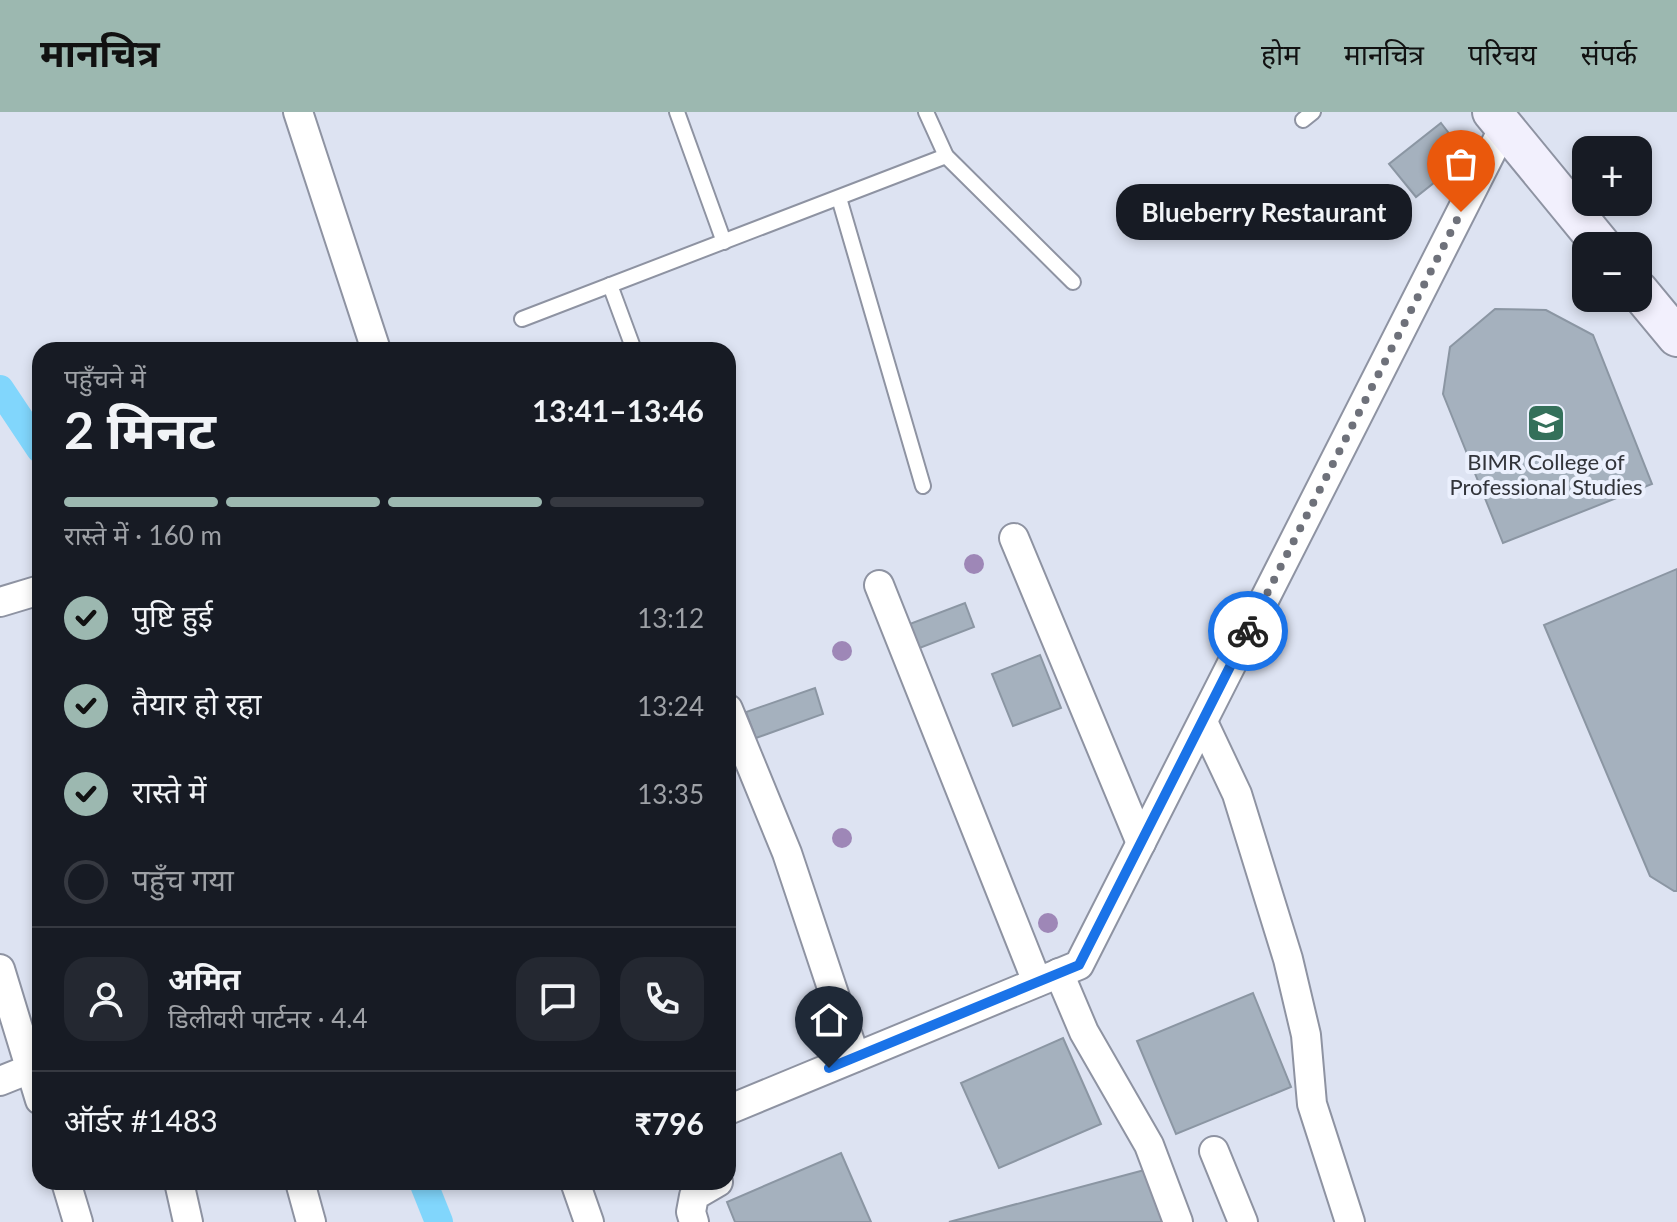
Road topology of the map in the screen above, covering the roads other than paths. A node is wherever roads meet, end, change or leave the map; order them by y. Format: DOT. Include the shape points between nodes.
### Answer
graph roads {
  1 [pos="298,112"];
  2 [pos="677,112"];
  3 [pos="926,112"];
  4 [pos="1498,120"];
  5 [pos="946,156"];
  6 [pos="839,198"];
  7 [pos="1590,232"];
  8 [pos="724,242"];
  9 [pos="1073,282"];
  10 [pos="610,285"];
  11 [pos="1652,307"];
  12 [pos="522,319"];
  13 [pos="1677,337"];
  14 [pos="373,342"];
  15 [pos="631,342"];
  16 [pos="923,486"];
  17 [pos="1014,538"];
  18 [pos="879,585"];
  19 [pos="32,592"];
  20 [pos="0,602"];
  21 [pos="1203,722"];
  22 [pos="736,729"];
  23 [pos="1141,843"];
  24 [pos="0,969"];
  25 [pos="1048,978"];
  26 [pos="855,1057"];
  27 [pos="30,1069"];
  28 [pos="32,1075"];
  29 [pos="0,1081"];
  30 [pos="736,1107"];
  31 [pos="1214,1151"];
  32 [pos="68,1190"];
  33 [pos="181,1190"];
  34 [pos="302,1190"];
  35 [pos="578,1190"];
  36 [pos="704,1190"];
  37 [pos="78,1222"];
  38 [pos="188,1222"];
  39 [pos="311,1222"];
  40 [pos="589,1222"];
  41 [pos="694,1222"];
  42 [pos="1178,1222"];
  43 [pos="1243,1222"];
  44 [pos="1350,1222"];
  1 -- 14 [label="street"];
  2 -- 8 [label="lane"];
  3 -- 5 [label="lane"];
  4 -- 7 [label="street"];
  4 -- 21 [label="street"];
  5 -- 6 [label="lane"];
  5 -- 9 [label="lane"];
  6 -- 8 [label="lane"];
  6 -- 16 [label="lane"];
  8 -- 10 [label="lane"];
  10 -- 12 [label="lane"];
  10 -- 15 [label="lane"];
  11 -- 13 [label="street"];
  17 -- 23 [label="street"];
  18 -- 25 [label="street"];
  19 -- 20 [label="street"];
  21 -- 23 [label="street"];
  21 -- 44 [label="street" via="1237,794 1288,959 1306,1035 1312,1104"];
  22 -- 26 [label="street" via="787,853"];
  23 -- 25 [label="street" via="1079,965"];
  24 -- 27 [label="street"];
  25 -- 26 [label="street"];
  25 -- 42 [label="street" via="1149,1145"];
  26 -- 30 [label="street"];
  27 -- 28 [label="street"];
  27 -- 29 [label="street"];
  31 -- 43 [label="street"];
  32 -- 37 [label="street"];
  33 -- 38 [label="street"];
  34 -- 39 [label="street"];
  35 -- 40 [label="street"];
  36 -- 41 [label="street" via="694,1196"];
}
